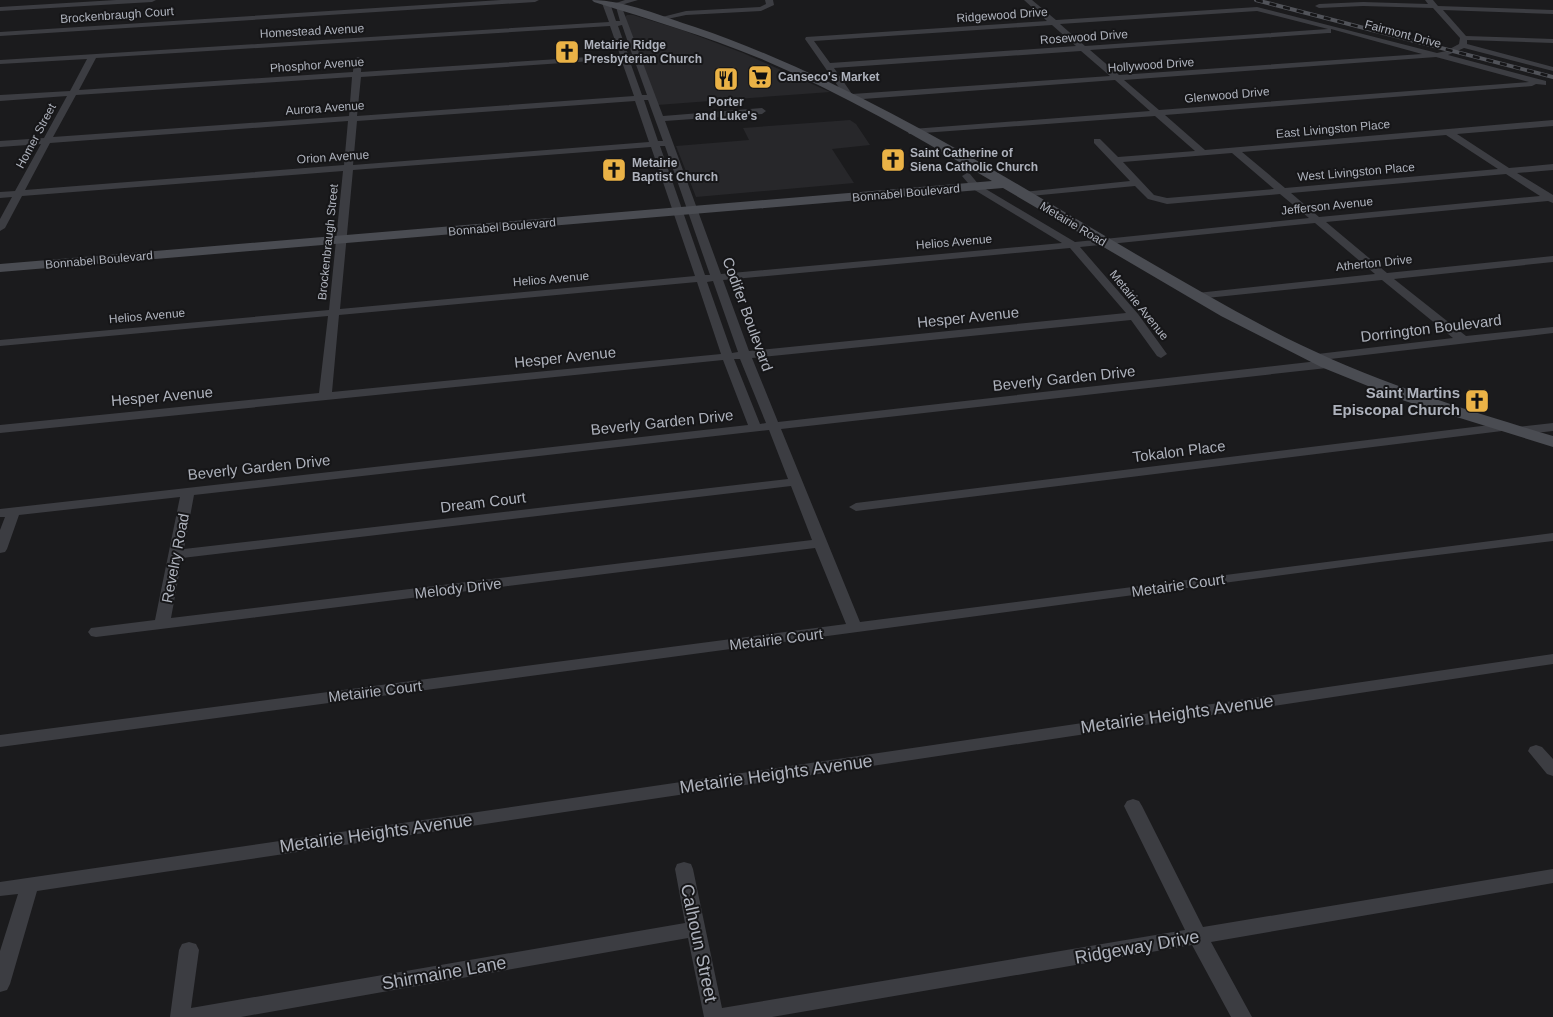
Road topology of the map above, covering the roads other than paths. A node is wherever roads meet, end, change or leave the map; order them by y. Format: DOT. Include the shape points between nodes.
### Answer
graph roads {
  1 [pos="152,0"];
  2 [pos="361,0"];
  3 [pos="535,0"];
  4 [pos="634,0"];
  5 [pos="769,0"];
  6 [pos="1028,0"];
  7 [pos="1531,0"];
  8 [pos="118,2"];
  9 [pos="609,4"];
  10 [pos="1434,5"];
  11 [pos="1319,6"];
  12 [pos="0,9"];
  13 [pos="1256,9"];
  14 [pos="114,11"];
  15 [pos="360,11"];
  16 [pos="1543,12"];
  17 [pos="1553,12"];
  18 [pos="110,19"];
  19 [pos="658,19"];
  20 [pos="1054,22"];
  21 [pos="1553,22"];
  22 [pos="625,23"];
  23 [pos="613,24"];
  24 [pos="106,28"];
  25 [pos="1342,30"];
  26 [pos="0,34"];
  27 [pos="1553,41"];
  28 [pos="1463,42"];
  29 [pos="1083,48"];
  30 [pos="1436,54"];
  31 [pos="93,56"];
  32 [pos="636,56"];
  33 [pos="625,57"];
  34 [pos="358,59"];
  35 [pos="0,62"];
  36 [pos="828,66"];
  37 [pos="1553,68"];
  38 [pos="357,75"];
  39 [pos="1118,79"];
  40 [pos="1543,83"];
  41 [pos="73,94"];
  42 [pos="651,97"];
  43 [pos="850,97"];
  44 [pos="0,98"];
  45 [pos="639,98"];
  46 [pos="762,111"];
  47 [pos="1158,113"];
  48 [pos="353,118"];
  49 [pos="660,119"];
  50 [pos="1553,123"];
  51 [pos="912,132"];
  52 [pos="1448,132"];
  53 [pos="47,140"];
  54 [pos="1098,141"];
  55 [pos="669,143"];
  56 [pos="0,144"];
  57 [pos="655,144"];
  58 [pos="1234,150"];
  59 [pos="1202,152"];
  60 [pos="1115,160"];
  61 [pos="1553,167"];
  62 [pos="348,168"];
  63 [pos="1508,171"];
  64 [pos="987,174"];
  65 [pos="967,176"];
  66 [pos="1137,183"];
  67 [pos="1005,184"];
  68 [pos="976,187"];
  69 [pos="1284,191"];
  70 [pos="19,194"];
  71 [pos="0,195"];
  72 [pos="1023,195"];
  73 [pos="1552,199"];
  74 [pos="691,205"];
  75 [pos="676,206"];
  76 [pos="1316,220"];
  77 [pos="0,228"];
  78 [pos="342,234"];
  79 [pos="1104,242"];
  80 [pos="1073,245"];
  81 [pos="0,257"];
  82 [pos="1553,259"];
  83 [pos="0,268"];
  84 [pos="1384,276"];
  85 [pos="718,278"];
  86 [pos="701,280"];
  87 [pos="1197,296"];
  88 [pos="334,313"];
  89 [pos="1134,316"];
  90 [pos="1553,330"];
  91 [pos="1462,339"];
  92 [pos="0,343"];
  93 [pos="1161,354"];
  94 [pos="745,356"];
  95 [pos="728,358"];
  96 [pos="1320,361"];
  97 [pos="325,397"];
  98 [pos="774,426"];
  99 [pos="1553,427"];
  100 [pos="755,428"];
  101 [pos="0,429"];
  102 [pos="1511,429"];
  103 [pos="1553,442"];
  104 [pos="795,482"];
  105 [pos="188,492"];
  106 [pos="856,507"];
  107 [pos="7,512"];
  108 [pos="1553,537"];
  109 [pos="820,543"];
  110 [pos="0,549"];
  111 [pos="176,554"];
  112 [pos="162,624"];
  113 [pos="855,628"];
  114 [pos="96,632"];
  115 [pos="1553,659"];
  116 [pos="0,741"];
  117 [pos="1536,752"];
  118 [pos="1553,770"];
  119 [pos="1133,806"];
  120 [pos="684,869"];
  121 [pos="1553,876"];
  122 [pos="30,884"];
  123 [pos="0,889"];
  124 [pos="696,929"];
  125 [pos="1198,937"];
  126 [pos="188,950"];
  127 [pos="0,984"];
  128 [pos="180,1017"];
  129 [pos="191,1017"];
  130 [pos="714,1017"];
  131 [pos="720,1017"];
  132 [pos="1242,1017"];
  1 -- 8 [label="street"];
  2 -- 15 [label="street"];
  3 -- 15 [label="street, Brockenbraugh Court"];
  4 -- 9 [label="street"];
  5 -- 19 [label="street" via="770,5 761,8 676,14"];
  6 -- 20 [label="street"];
  7 -- 16 [label="street"];
  8 -- 12 [label="street"];
  8 -- 14 [label="street"];
  9 -- 19 [label="main road, Metairie Road"];
  9 -- 22 [label="street, Codifer Boulevard"];
  9 -- 23 [label="street"];
  10 -- 11 [label="street"];
  10 -- 16 [label="street"];
  10 -- 28 [label="street"];
  13 -- 20 [label="street, Ridgewood Drive"];
  13 -- 25 [label="street, Fairmont Drive"];
  15 -- 24 [label="street, Brockenbraugh Court"];
  16 -- 17 [label="street"];
  16 -- 21 [label="street"];
  18 -- 24 [label="street"];
  19 -- 43 [label="main road, Metairie Road" via="754,52"];
  20 -- 29 [label="street"];
  20 -- 36 [label="street, Ridgewood Drive" via="809,38"];
  22 -- 23 [label="street, Homestead Avenue"];
  22 -- 32 [label="street, Codifer Boulevard"];
  23 -- 31 [label="street, Homestead Avenue"];
  23 -- 33 [label="street"];
  24 -- 26 [label="street, Brockenbraugh Court"];
  25 -- 29 [label="street, Rosewood Drive"];
  25 -- 30 [label="street, Fairmont Drive"];
  27 -- 28 [label="street"];
  28 -- 30 [label="street, Hollywood Drive" via="1454,49"];
  28 -- 37 [label="street"];
  29 -- 36 [label="street, Rosewood Drive"];
  29 -- 39 [label="street"];
  30 -- 39 [label="street, Hollywood Drive"];
  30 -- 40 [label="street, Fairmont Drive"];
  31 -- 35 [label="street, Homestead Avenue"];
  31 -- 41 [label="street, Homer Street"];
  32 -- 33 [label="street, Phosphor Avenue"];
  32 -- 42 [label="street, Codifer Boulevard"];
  33 -- 38 [label="street, Phosphor Avenue"];
  33 -- 45 [label="street"];
  34 -- 38 [label="street, Brockenbraugh Street"];
  36 -- 43 [label="street"];
  38 -- 41 [label="street, Phosphor Avenue"];
  38 -- 48 [label="street, Brockenbraugh Street"];
  39 -- 43 [label="street, Hollywood Drive"];
  39 -- 47 [label="street"];
  40 -- 47 [label="street, Glenwood Drive"];
  41 -- 44 [label="street, Phosphor Avenue"];
  41 -- 53 [label="street, Homer Street"];
  42 -- 45 [label="street, Aurora Avenue"];
  42 -- 49 [label="street, Codifer Boulevard"];
  43 -- 51 [label="main road, Metairie Road"];
  45 -- 48 [label="street, Aurora Avenue"];
  45 -- 57 [label="street"];
  46 -- 49 [label="street"];
  47 -- 51 [label="street, Glenwood Drive"];
  47 -- 59 [label="street"];
  48 -- 53 [label="street, Aurora Avenue"];
  48 -- 62 [label="street, Brockenbraugh Street"];
  49 -- 55 [label="street, Codifer Boulevard"];
  50 -- 52 [label="street, East Livingston Place"];
  51 -- 64 [label="main road, Metairie Road"];
  52 -- 58 [label="street, East Livingston Place"];
  52 -- 63 [label="street"];
  53 -- 56 [label="street, Aurora Avenue"];
  53 -- 70 [label="street, Homer Street"];
  54 -- 60 [label="street"];
  55 -- 57 [label="street, Orion Avenue"];
  55 -- 74 [label="street, Codifer Boulevard"];
  57 -- 62 [label="street, Orion Avenue"];
  57 -- 75 [label="street"];
  58 -- 59 [label="street, East Livingston Place"];
  58 -- 69 [label="street"];
  59 -- 60 [label="street, East Livingston Place"];
  60 -- 66 [label="street"];
  61 -- 63 [label="street, West Livingston Place"];
  62 -- 70 [label="street, Orion Avenue"];
  62 -- 78 [label="street, Brockenbraugh Street"];
  63 -- 69 [label="street, West Livingston Place"];
  63 -- 73 [label="street"];
  64 -- 65 [label="main road, Bonnabel Boulevard"];
  64 -- 67 [label="main road, Metairie Road"];
  65 -- 68 [label="street, Metairie Avenue"];
  65 -- 74 [label="main road, Bonnabel Boulevard"];
  66 -- 69 [label="street, West Livingston Place" via="1151,197 1174,202"];
  66 -- 72 [label="street"];
  67 -- 68 [label="main road, Bonnabel Boulevard"];
  67 -- 72 [label="main road, Metairie Road"];
  68 -- 74 [label="main road, Bonnabel Boulevard"];
  68 -- 80 [label="street, Metairie Avenue"];
  69 -- 76 [label="street"];
  70 -- 71 [label="street, Orion Avenue"];
  70 -- 77 [label="street, Homer Street"];
  72 -- 79 [label="main road, Metairie Road"];
  73 -- 76 [label="street, Jefferson Avenue"];
  74 -- 75 [label="main road, Bonnabel Boulevard"];
  74 -- 85 [label="street, Codifer Boulevard"];
  75 -- 78 [label="main road, Bonnabel Boulevard"];
  75 -- 86 [label="street"];
  76 -- 79 [label="street, Jefferson Avenue"];
  76 -- 84 [label="street"];
  78 -- 81 [label="main road, Bonnabel Boulevard"];
  78 -- 83 [label="main road, Bonnabel Boulevard"];
  78 -- 88 [label="street, Brockenbraugh Street"];
  79 -- 80 [label="street, Helios Avenue"];
  79 -- 87 [label="main road, Metairie Road"];
  80 -- 85 [label="street, Helios Avenue"];
  80 -- 89 [label="street, Metairie Avenue"];
  82 -- 84 [label="street, Atherton Drive"];
  84 -- 87 [label="street, Atherton Drive"];
  84 -- 91 [label="street"];
  85 -- 86 [label="street, Helios Avenue"];
  85 -- 94 [label="street, Codifer Boulevard"];
  86 -- 88 [label="street, Helios Avenue"];
  86 -- 95 [label="street"];
  87 -- 96 [label="main road, Metairie Road"];
  88 -- 92 [label="street, Helios Avenue"];
  88 -- 97 [label="street, Brockenbraugh Street"];
  89 -- 93 [label="street, Metairie Avenue"];
  89 -- 94 [label="street, Hesper Avenue"];
  90 -- 91 [label="street, Dorrington Boulevard"];
  91 -- 96 [label="street, Dorrington Boulevard"];
  94 -- 95 [label="street, Hesper Avenue"];
  94 -- 98 [label="street, Codifer Boulevard"];
  95 -- 97 [label="street, Hesper Avenue"];
  95 -- 100 [label="street"];
  96 -- 98 [label="street, Beverly Garden Drive"];
  96 -- 102 [label="main road, Metairie Road" via="1371,384"];
  97 -- 101 [label="street, Hesper Avenue"];
  98 -- 100 [label="street, Beverly Garden Drive"];
  98 -- 104 [label="street, Codifer Boulevard"];
  99 -- 102 [label="street, Tokalon Place"];
  100 -- 105 [label="street, Beverly Garden Drive"];
  102 -- 103 [label="main road, Metairie Road"];
  102 -- 106 [label="street, Tokalon Place"];
  104 -- 109 [label="street, Codifer Boulevard"];
  104 -- 111 [label="street, Dream Court"];
  105 -- 107 [label="street, Beverly Garden Drive"];
  105 -- 111 [label="street, Revelry Road"];
  107 -- 110 [label="street"];
  108 -- 113 [label="street, Metairie Court"];
  109 -- 112 [label="street, Melody Drive"];
  109 -- 113 [label="street, Codifer Boulevard"];
  111 -- 112 [label="street, Revelry Road"];
  112 -- 114 [label="street, Melody Drive"];
  113 -- 116 [label="street, Metairie Court"];
  115 -- 122 [label="street, Metairie Heights Avenue"];
  117 -- 118 [label="street"];
  119 -- 125 [label="street"];
  120 -- 124 [label="street, Calhoun Street"];
  121 -- 125 [label="street, Ridgeway Drive"];
  122 -- 123 [label="street, Metairie Heights Avenue"];
  122 -- 127 [label="street"];
  124 -- 129 [label="street, Shirmaine Lane"];
  124 -- 130 [label="street, Calhoun Street"];
  125 -- 131 [label="street, Ridgeway Drive"];
  125 -- 132 [label="street"];
  126 -- 128 [label="street"];
}
